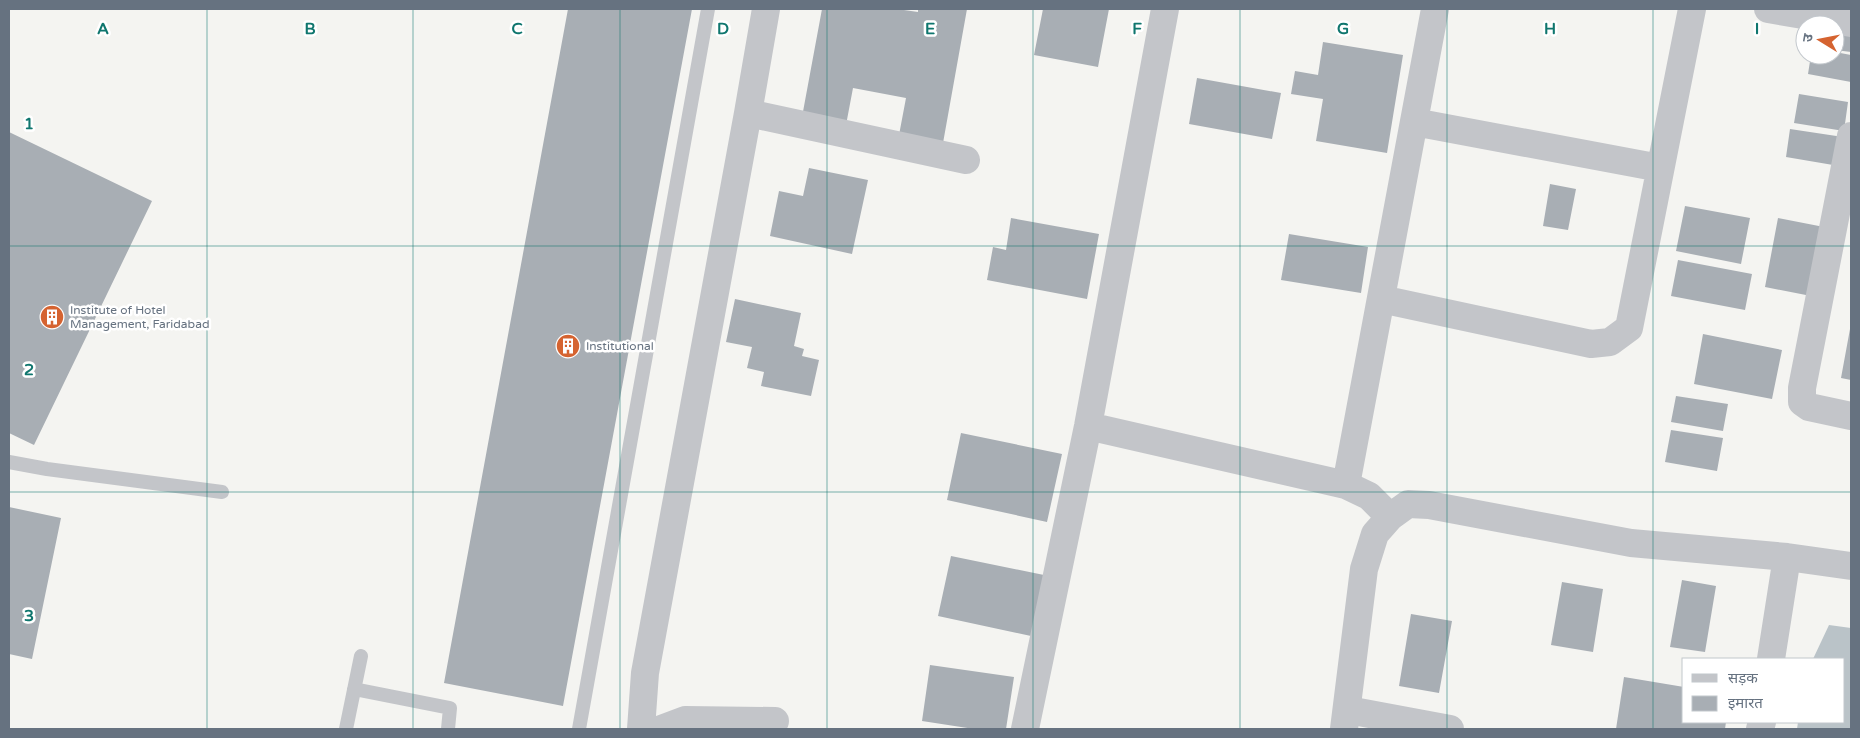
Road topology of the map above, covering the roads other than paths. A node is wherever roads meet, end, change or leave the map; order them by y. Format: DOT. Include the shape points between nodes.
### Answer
graph roads {
  1 [pos="708,9"];
  2 [pos="766,9"];
  3 [pos="1165,9"];
  4 [pos="1435,9"];
  5 [pos="1692,9"];
  6 [pos="1768,9"];
  7 [pos="1851,23"];
  8 [pos="748,113"];
  9 [pos="1414,122"];
  10 [pos="1851,136"];
  11 [pos="966,160"];
  12 [pos="1660,168"];
  13 [pos="1381,299"];
  14 [pos="1851,416"];
  15 [pos="1088,426"];
  16 [pos="9,462"];
  17 [pos="1346,485"];
  18 [pos="222,492"];
  19 [pos="1390,517"];
  20 [pos="1787,558"];
  21 [pos="1851,566"];
  22 [pos="360,656"];
  23 [pos="1771,658"];
  24 [pos="354,689"];
  25 [pos="1346,719"];
  26 [pos="776,721"];
  27 [pos="346,729"];
  28 [pos="448,729"];
  29 [pos="579,729"];
  30 [pos="641,729"];
  31 [pos="661,729"];
  32 [pos="1025,729"];
  33 [pos="1450,729"];
  1 -- 29 [label="lane"];
  2 -- 8 [label="street"];
  3 -- 15 [label="street"];
  4 -- 9 [label="street"];
  5 -- 12 [label="street"];
  6 -- 7 [label="street"];
  8 -- 11 [label="street"];
  8 -- 30 [label="street" via="644,673"];
  9 -- 12 [label="street"];
  9 -- 13 [label="street"];
  10 -- 14 [label="street" via="1802,388 1802,402 1809,407"];
  12 -- 13 [label="street" via="1629,328 1610,342 1591,344"];
  13 -- 17 [label="street"];
  15 -- 17 [label="street"];
  15 -- 32 [label="street"];
  16 -- 18 [label="lane"];
  17 -- 19 [label="street" via="1369,496"];
  19 -- 20 [label="street" via="1408,504 1429,505 1631,543"];
  19 -- 25 [label="street" via="1375,534 1364,569"];
  20 -- 21 [label="street"];
  20 -- 23 [label="street"];
  22 -- 24 [label="lane"];
  24 -- 27 [label="lane"];
  24 -- 28 [label="lane" via="450,708"];
  25 -- 33 [label="street"];
  26 -- 31 [label="street" via="685,720"];
}
